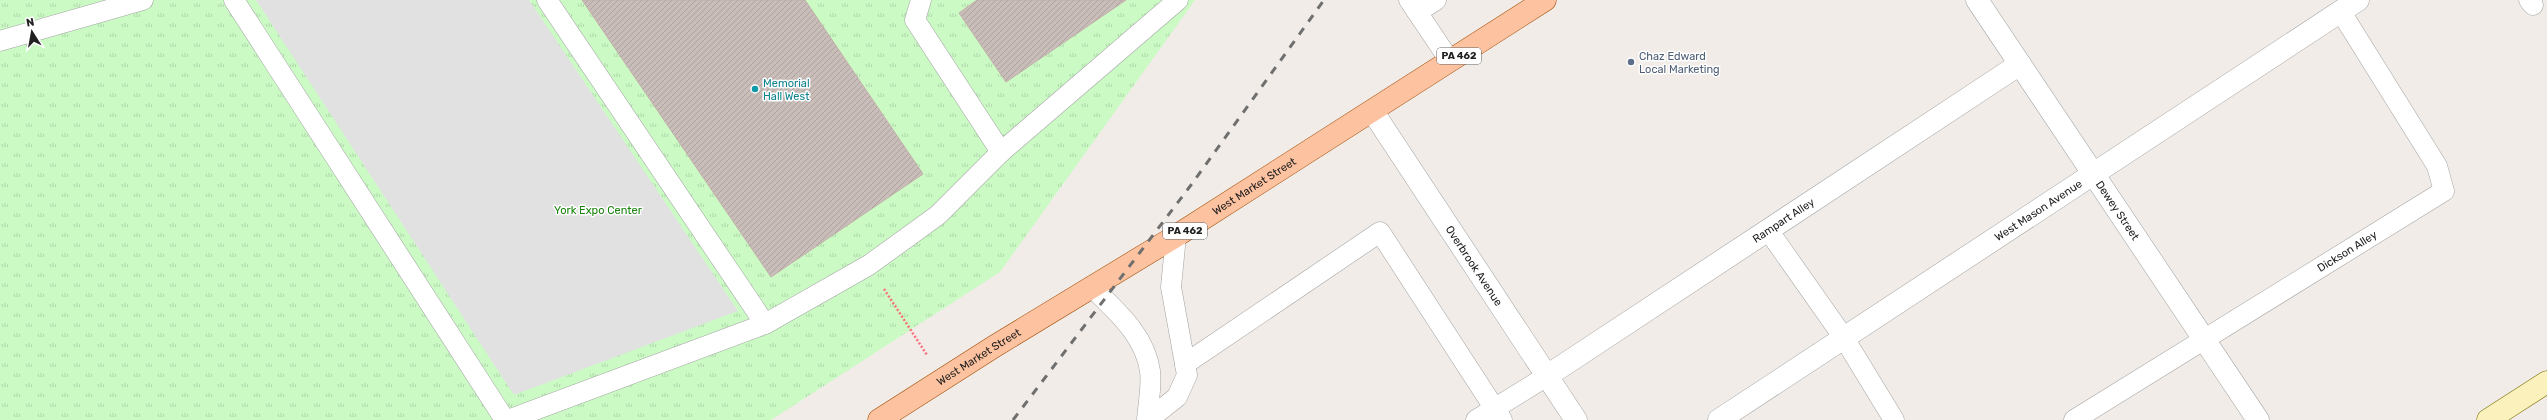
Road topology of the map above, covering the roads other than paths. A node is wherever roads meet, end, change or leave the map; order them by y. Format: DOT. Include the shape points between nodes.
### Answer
graph roads {
  1 [pos="144,0"];
  2 [pos="234,0"];
  3 [pos="547,0"];
  4 [pos="921,0"];
  5 [pos="1178,0"];
  6 [pos="1436,0"];
  7 [pos="1545,0"];
  8 [pos="1977,0"];
  9 [pos="2358,0"];
  10 [pos="1413,6"];
  11 [pos="2340,12"];
  12 [pos="0,41"];
  13 [pos="1450,62"];
  14 [pos="2020,64"];
  15 [pos="1373,112"];
  16 [pos="1001,152"];
  17 [pos="2093,174"];
  18 [pos="1768,230"];
  19 [pos="1176,236"];
  20 [pos="1092,287"];
  21 [pos="765,324"];
  22 [pos="1844,338"];
  23 [pos="2204,340"];
  24 [pos="1185,364"];
  25 [pos="1547,376"];
  26 [pos="2547,382"];
  27 [pos="1498,414"];
  28 [pos="506,420"];
  29 [pos="879,420"];
  30 [pos="1147,420"];
  31 [pos="1476,420"];
  32 [pos="1576,420"];
  33 [pos="1719,420"];
  34 [pos="1894,420"];
  35 [pos="2074,420"];
  36 [pos="2258,420"];
  37 [pos="2488,420"];
  1 -- 12 [label="lane"];
  2 -- 28 [label="lane"];
  3 -- 21 [label="lane"];
  4 -- 16 [label="lane" via="915,20"];
  5 -- 16 [label="lane"];
  6 -- 10 [label="lane"];
  7 -- 13 [label="main road, West Market Street / PA 462"];
  8 -- 14 [label="street, Dewey Street"];
  9 -- 11 [label="street, West Mason Avenue"];
  10 -- 13 [label="lane"];
  11 -- 17 [label="street, West Mason Avenue"];
  11 -- 23 [label="lane, Dickson Alley" via="2437,166 2444,191"];
  13 -- 15 [label="main road, West Market Street / PA 462"];
  14 -- 17 [label="street, Dewey Street"];
  14 -- 18 [label="street, Rampart Alley"];
  15 -- 19 [label="main road, West Market Street / PA 462"];
  15 -- 25 [label="street, Overbrook Avenue"];
  16 -- 21 [label="lane" via="938,215 869,265"];
  17 -- 22 [label="street, West Mason Avenue"];
  17 -- 23 [label="street, Dewey Street"];
  18 -- 22 [label="lane"];
  18 -- 25 [label="street, Rampart Alley"];
  19 -- 20 [label="main road, West Market Street / PA 462"];
  19 -- 24 [label="lane" via="1171,287"];
  20 -- 29 [label="main road, West Market Street / PA 462"];
  20 -- 30 [label="lane" via="1133,330 1142,348 1150,371"];
  21 -- 28 [label="lane"];
  22 -- 33 [label="street, West Mason Avenue"];
  22 -- 34 [label="lane"];
  23 -- 35 [label="lane, Dickson Alley"];
  23 -- 36 [label="street, Dewey Street"];
  24 -- 27 [label="lane" via="1380,232"];
  24 -- 30 [label="lane" via="1187,375 1177,397"];
  25 -- 27 [label="lane"];
  25 -- 32 [label="street, Overbrook Avenue"];
  26 -- 37 [label="street"];
  27 -- 31 [label="lane"];
}
